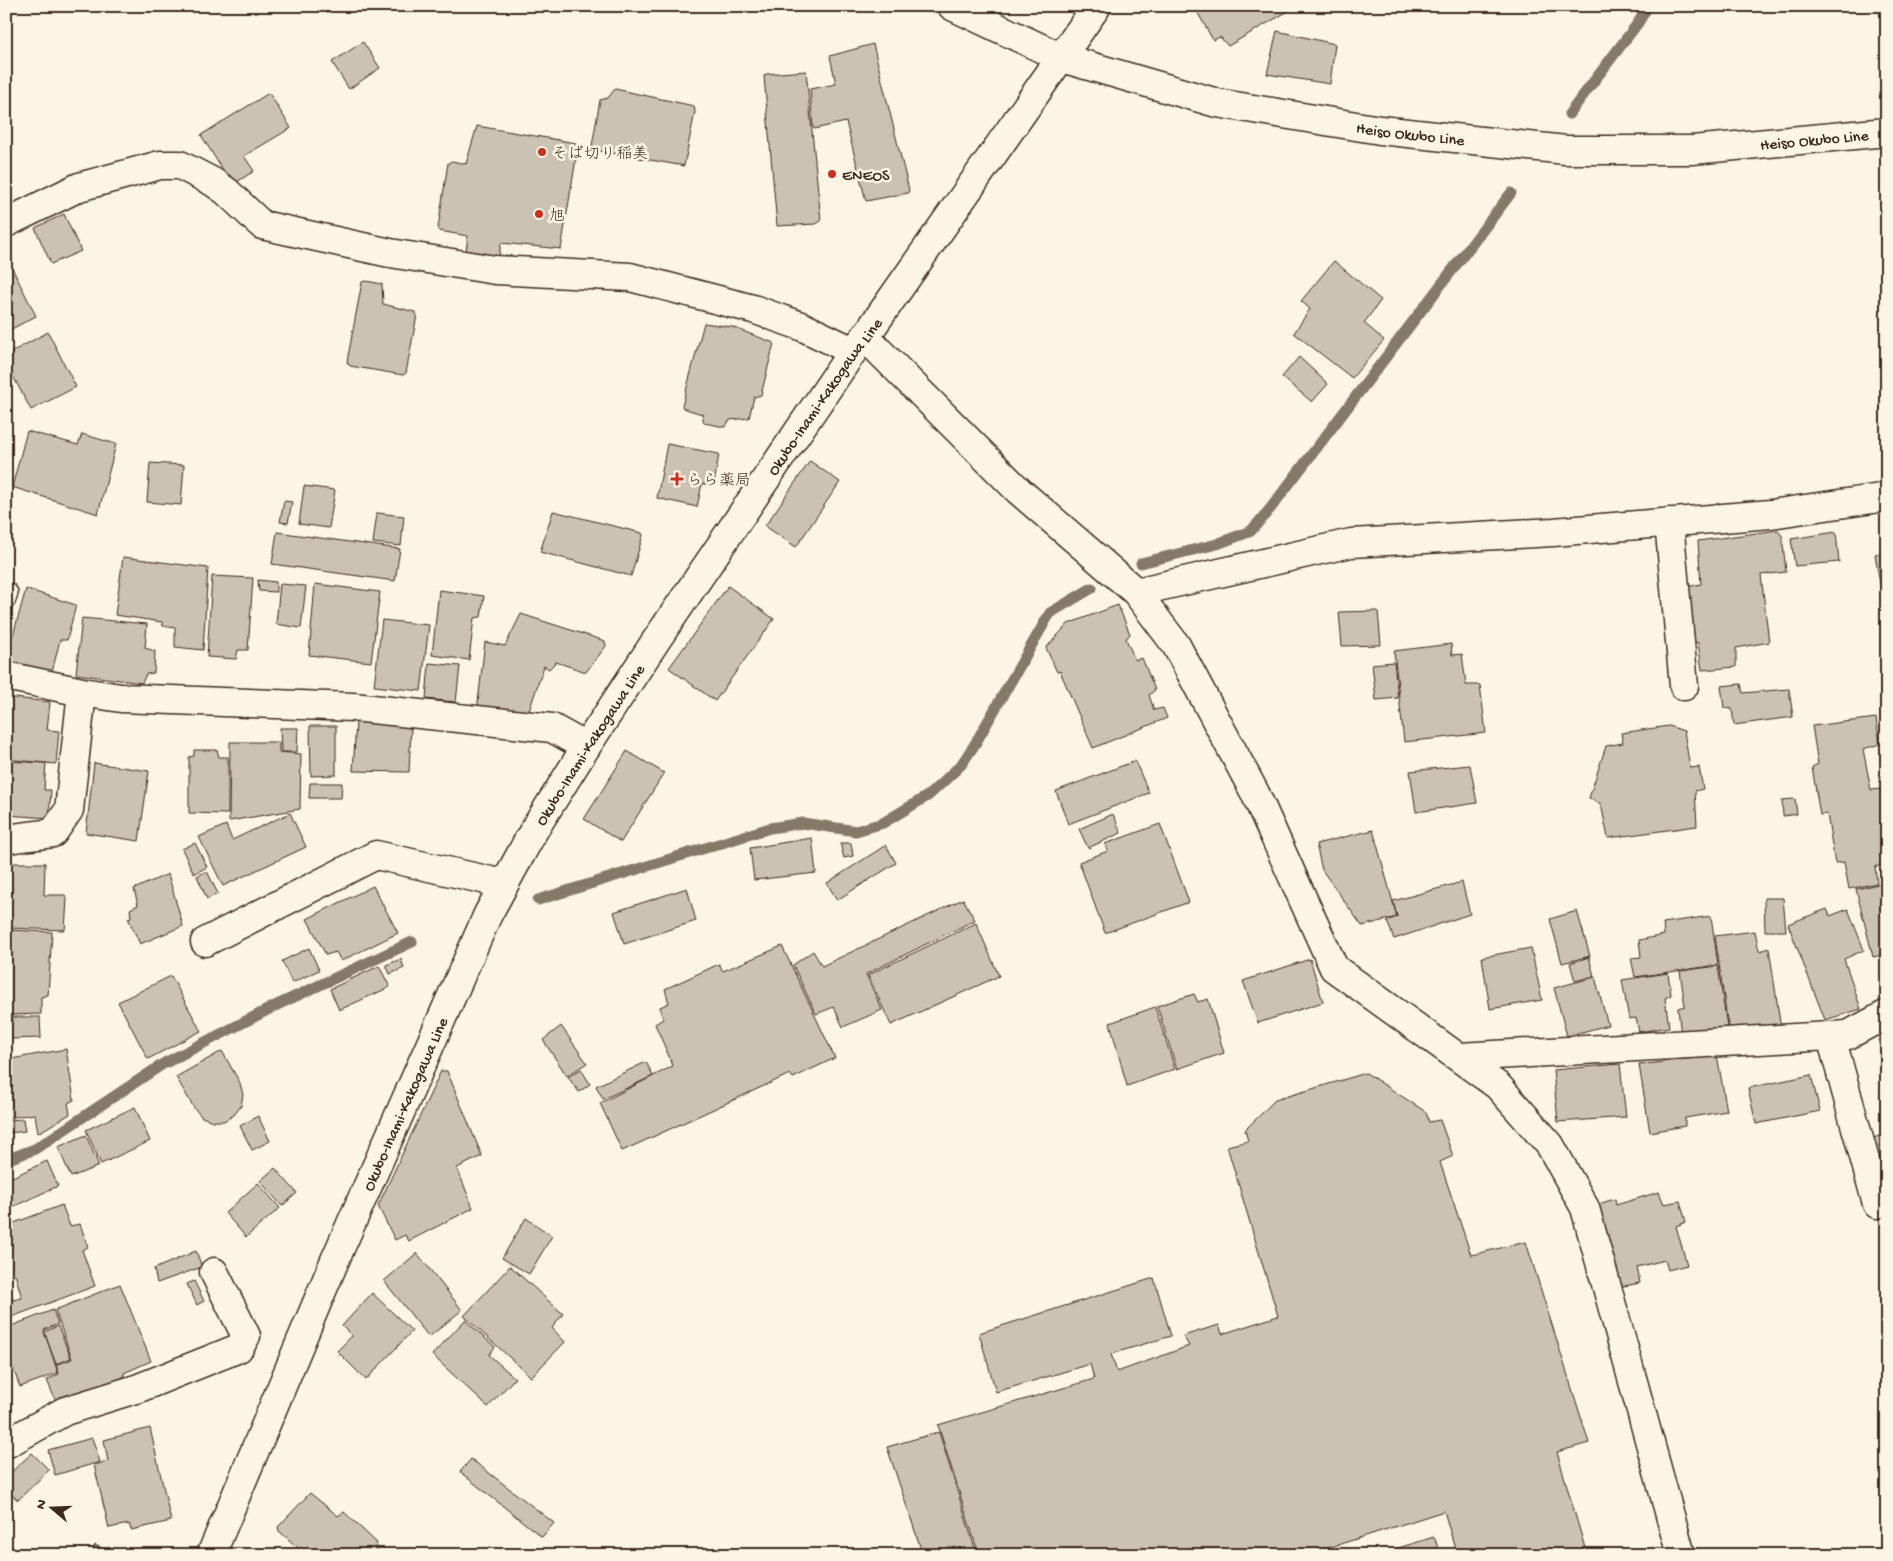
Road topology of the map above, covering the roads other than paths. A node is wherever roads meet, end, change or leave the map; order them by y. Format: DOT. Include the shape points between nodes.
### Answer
graph roads {
  1 [pos="952,6"];
  2 [pos="1097,6"];
  3 [pos="1062,58"];
  4 [pos="1887,132"];
  5 [pos="6,223"];
  6 [pos="859,344"];
  7 [pos="1887,497"];
  8 [pos="1669,522"];
  9 [pos="1136,592"];
  10 [pos="6,676"];
  11 [pos="1684,686"];
  12 [pos="82,692"];
  13 [pos="586,747"];
  14 [pos="6,839"];
  15 [pos="504,884"];
  16 [pos="205,942"];
  17 [pos="1887,1014"];
  18 [pos="1831,1037"];
  19 [pos="1459,1058"];
  20 [pos="1877,1204"];
  21 [pos="214,1272"];
  22 [pos="6,1444"];
  23 [pos="211,1555"];
  24 [pos="1681,1555"];
  1 -- 3 [label="street, Heiso Okubo Line"];
  2 -- 3 [label="street, Okubo-Inami-Kakogawa Line"];
  3 -- 4 [label="street, Heiso Okubo Line" via="1217,103 1380,130 1566,150 1692,150"];
  3 -- 6 [label="street, Okubo-Inami-Kakogawa Line"];
  5 -- 6 [label="street" via="79,187 160,165 180,165 226,191 262,225 390,253 495,270 630,278 753,309"];
  6 -- 9 [label="street"];
  6 -- 13 [label="street, Okubo-Inami-Kakogawa Line"];
  7 -- 8 [label="street" via="1770,514"];
  8 -- 9 [label="street" via="1351,543"];
  8 -- 11 [label="street"];
  9 -- 19 [label="street" via="1176,645 1255,793 1334,968"];
  10 -- 12 [label="street"];
  12 -- 13 [label="street" via="121,698 353,707 552,728"];
  12 -- 14 [label="street" via="69,810 53,833"];
  13 -- 15 [label="street, Okubo-Inami-Kakogawa Line"];
  15 -- 16 [label="street" via="376,856"];
  15 -- 23 [label="street, Okubo-Inami-Kakogawa Line" via="335,1260"];
  17 -- 18 [label="street" via="1848,1035"];
  18 -- 19 [label="street"];
  18 -- 20 [label="street"];
  19 -- 24 [label="street" via="1498,1086 1550,1145 1585,1208"];
  21 -- 22 [label="street" via="246,1336 239,1348 140,1388 65,1411"];
}
